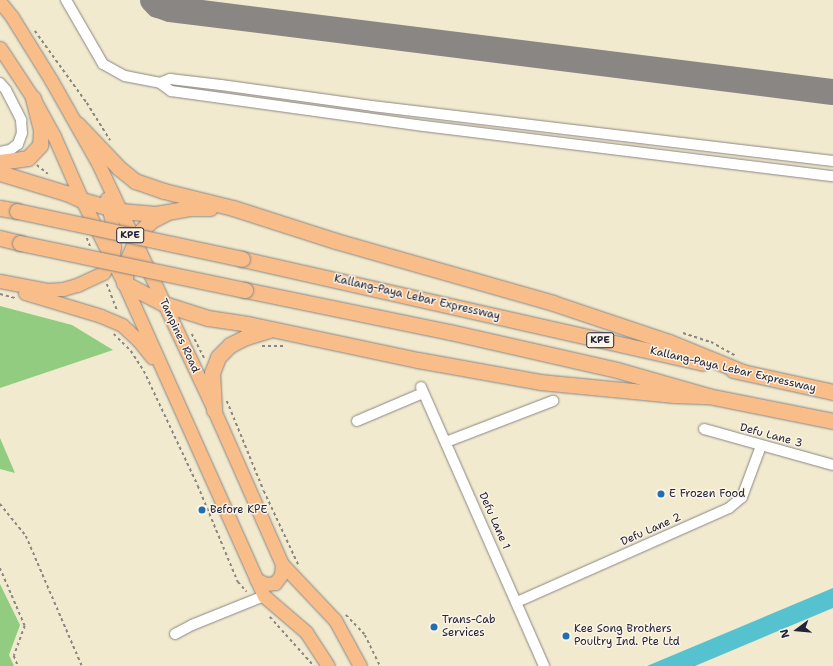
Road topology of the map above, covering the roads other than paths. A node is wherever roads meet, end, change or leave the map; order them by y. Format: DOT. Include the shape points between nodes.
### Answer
graph roads {
  1 [pos="66,0"];
  2 [pos="0,2"];
  3 [pos="0,48"];
  4 [pos="0,83"];
  5 [pos="160,83"];
  6 [pos="221,85"];
  7 [pos="220,97"];
  8 [pos="33,98"];
  9 [pos="427,112"];
  10 [pos="77,124"];
  11 [pos="424,126"];
  12 [pos="649,138"];
  13 [pos="0,152"];
  14 [pos="646,153"];
  15 [pos="833,161"];
  16 [pos="0,162"];
  17 [pos="0,173"];
  18 [pos="833,176"];
  19 [pos="82,200"];
  20 [pos="0,208"];
  21 [pos="233,208"];
  22 [pos="115,210"];
  23 [pos="166,213"];
  24 [pos="0,238"];
  25 [pos="135,242"];
  26 [pos="112,259"];
  27 [pos="0,281"];
  28 [pos="124,283"];
  29 [pos="0,285"];
  30 [pos="164,304"];
  31 [pos="269,330"];
  32 [pos="163,372"];
  33 [pos="743,372"];
  34 [pos="833,392"];
  35 [pos="708,396"];
  36 [pos="553,401"];
  37 [pos="214,410"];
  38 [pos="833,421"];
  39 [pos="357,422"];
  40 [pos="704,429"];
  41 [pos="446,442"];
  42 [pos="761,446"];
  43 [pos="833,465"];
  44 [pos="282,564"];
  45 [pos="256,579"];
  46 [pos="259,598"];
  47 [pos="517,602"];
  48 [pos="175,634"];
  49 [pos="328,666"];
  50 [pos="360,666"];
  51 [pos="544,666"];
  1 -- 5 [label="street" via="103,64 125,76"];
  2 -- 10 [label="main road"];
  3 -- 8 [label="main road"];
  4 -- 13 [label="street" via="21,120 22,133 18,144 10,150"];
  5 -- 6 [label="street" via="170,79"];
  5 -- 7 [label="street" via="171,91"];
  6 -- 7 [label="street"];
  6 -- 9 [label="street"];
  7 -- 11 [label="street"];
  8 -- 16 [label="highway" via="41,130 40,145 28,158"];
  8 -- 19 [label="main road" via="54,136"];
  9 -- 11 [label="street"];
  9 -- 12 [label="street"];
  10 -- 21 [label="highway" via="135,181"];
  10 -- 22 [label="main road" via="98,163 98,170"];
  11 -- 14 [label="street"];
  12 -- 14 [label="street"];
  12 -- 15 [label="street"];
  14 -- 18 [label="street"];
  17 -- 19 [label="highway"];
  19 -- 22 [label="highway"];
  19 -- 26 [label="main road"];
  20 -- 33 [label="highway, Kallang-Paya Lebar Expressway / KPE, bridge"];
  21 -- 23 [label="highway" via="189,208"];
  21 -- 33 [label="highway" via="336,241 553,303 669,342"];
  22 -- 23 [label="highway"];
  22 -- 25 [label="main road, Tampines Road"];
  22 -- 26 [label="main road"];
  23 -- 25 [label="highway" via="145,227"];
  24 -- 35 [label="highway, KPE, bridge" via="450,332 617,370"];
  25 -- 28 [label="highway"];
  25 -- 30 [label="main road, Tampines Road"];
  26 -- 27 [label="main road" via="103,273 63,289 47,290"];
  26 -- 28 [label="main road"];
  28 -- 30 [label="highway"];
  28 -- 32 [label="main road"];
  29 -- 32 [label="main road" via="101,316 122,325"];
  30 -- 31 [label="highway" via="208,318"];
  30 -- 37 [label="main road, Tampines Road"];
  31 -- 35 [label="highway" via="540,382"];
  31 -- 37 [label="highway" via="230,345 218,357 212,373"];
  32 -- 45 [label="main road"];
  33 -- 34 [label="highway, Kallang-Paya Lebar Expressway / KPE"];
  35 -- 38 [label="highway, KPE"];
  36 -- 41 [label="street"];
  37 -- 44 [label="main road, Tampines Road"];
  39 -- 41 [label="street, Defu Lane 1" via="422,390"];
  40 -- 42 [label="street, Defu Lane 3"];
  41 -- 47 [label="street, Defu Lane 1"];
  42 -- 43 [label="street, Defu Lane 3"];
  42 -- 47 [label="street, Defu Lane 2" via="742,497 729,508"];
  44 -- 45 [label="main road" via="281,575 275,583 266,584"];
  44 -- 50 [label="main road, Tampines Road" via="335,620"];
  45 -- 46 [label="main road"];
  46 -- 48 [label="street"];
  46 -- 49 [label="main road" via="306,632"];
  47 -- 51 [label="street, Defu Lane 1"];
}
